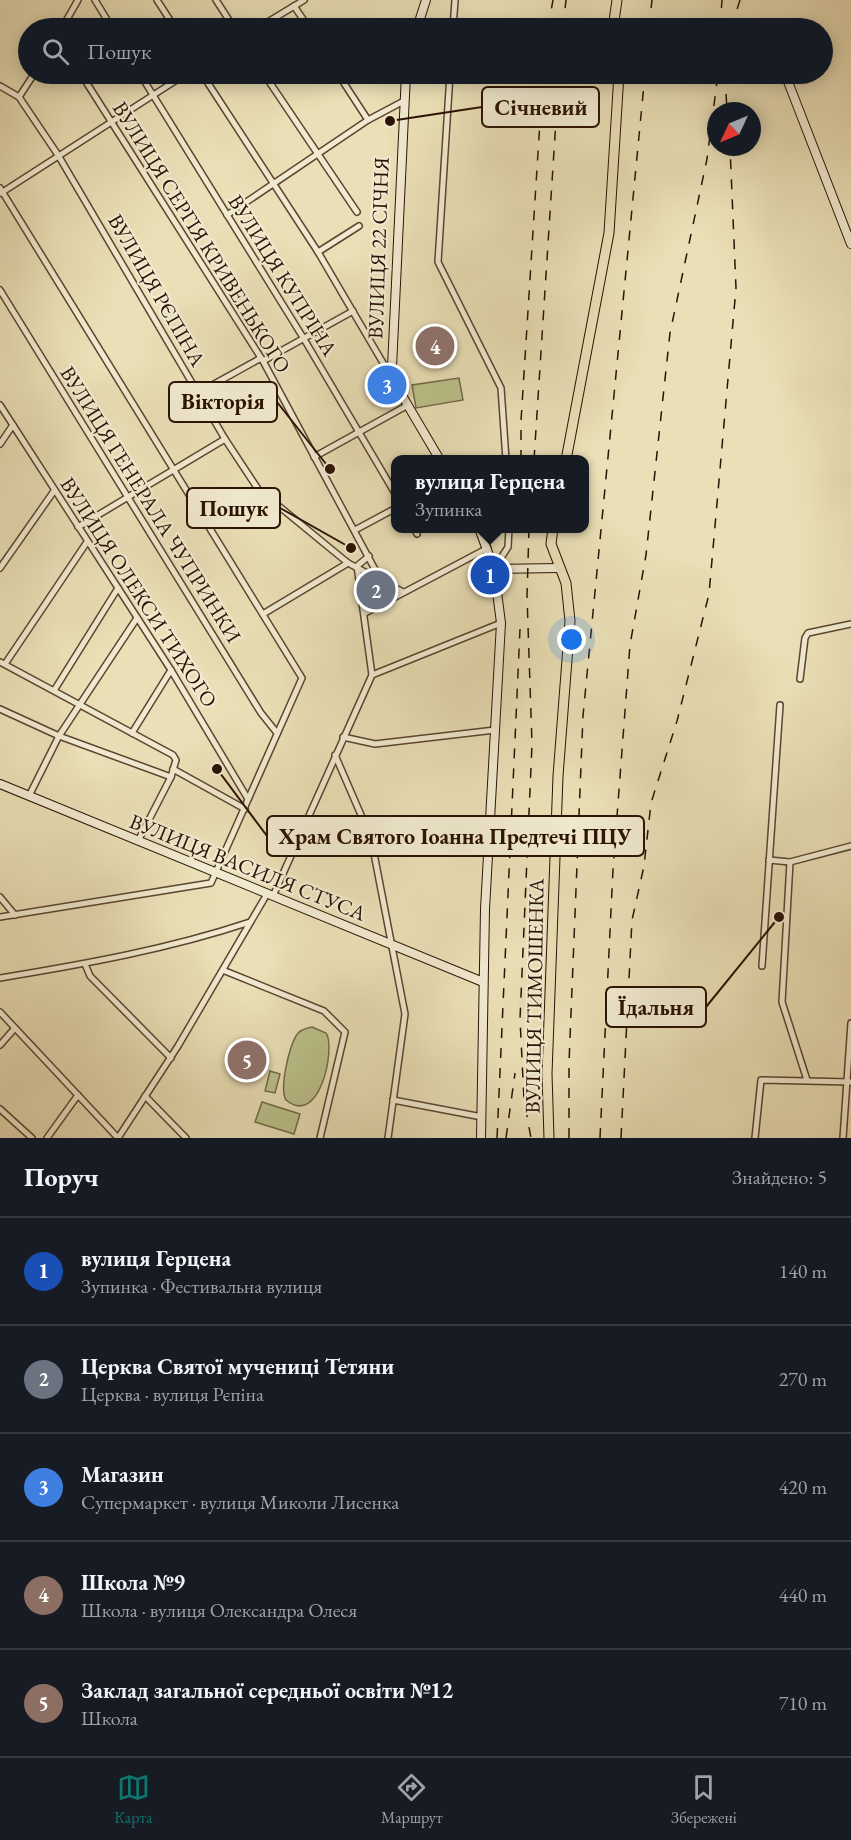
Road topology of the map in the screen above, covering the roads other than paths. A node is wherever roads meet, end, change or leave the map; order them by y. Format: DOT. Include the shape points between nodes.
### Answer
graph roads {
  1 [pos="78,0"];
  2 [pos="94,0"];
  3 [pos="157,0"];
  4 [pos="216,0"];
  5 [pos="304,0"];
  6 [pos="426,0"];
  7 [pos="455,0"];
  8 [pos="617,0"];
  9 [pos="294,6"];
  10 [pos="68,18"];
  11 [pos="106,18"];
  12 [pos="169,18"];
  13 [pos="228,18"];
  14 [pos="274,18"];
  15 [pos="302,18"];
  16 [pos="420,18"];
  17 [pos="454,18"];
  18 [pos="614,18"];
  19 [pos="27,84"];
  20 [pos="87,84"];
  21 [pos="146,84"];
  22 [pos="170,84"];
  23 [pos="208,84"];
  24 [pos="271,84"];
  25 [pos="345,84"];
  26 [pos="406,84"];
  27 [pos="449,84"];
  28 [pos="618,84"];
  29 [pos="789,84"];
  30 [pos="0,86"];
  31 [pos="153,95"];
  32 [pos="19,97"];
  33 [pos="402,102"];
  34 [pos="368,120"];
  35 [pos="111,123"];
  36 [pos="58,155"];
  37 [pos="317,155"];
  38 [pos="273,184"];
  39 [pos="1,191"];
  40 [pos="357,212"];
  41 [pos="227,214"];
  42 [pos="359,226"];
  43 [pos="851,244"];
  44 [pos="318,252"];
  45 [pos="0,290"];
  46 [pos="353,311"];
  47 [pos="304,339"];
  48 [pos="262,360"];
  49 [pos="397,387"];
  50 [pos="198,393"];
  51 [pos="0,405"];
  52 [pos="408,405"];
  53 [pos="13,425"];
  54 [pos="359,434"];
  55 [pos="225,440"];
  56 [pos="0,444"];
  57 [pos="438,455"];
  58 [pos="506,455"];
  59 [pos="567,455"];
  60 [pos="314,457"];
  61 [pos="174,469"];
  62 [pos="391,487"];
  63 [pos="54,491"];
  64 [pos="128,498"];
  65 [pos="391,511"];
  66 [pos="78,527"];
  67 [pos="355,530"];
  68 [pos="481,533"];
  69 [pos="509,533"];
  70 [pos="552,533"];
  71 [pos="87,542"];
  72 [pos="488,548"];
  73 [pos="369,556"];
  74 [pos="348,563"];
  75 [pos="357,566"];
  76 [pos="0,568"];
  77 [pos="560,568"];
  78 [pos="494,569"];
  79 [pos="380,578"];
  80 [pos="118,588"];
  81 [pos="403,592"];
  82 [pos="365,613"];
  83 [pos="263,615"];
  84 [pos="137,618"];
  85 [pos="501,623"];
  86 [pos="851,624"];
  87 [pos="3,663"];
  88 [pos="171,670"];
  89 [pos="372,675"];
  90 [pos="800,679"];
  91 [pos="55,689"];
  92 [pos="81,705"];
  93 [pos="780,705"];
  94 [pos="0,709"];
  95 [pos="495,730"];
  96 [pos="132,733"];
  97 [pos="277,733"];
  98 [pos="59,736"];
  99 [pos="343,737"];
  100 [pos="334,755"];
  101 [pos="174,769"];
  102 [pos="171,777"];
  103 [pos="0,784"];
  104 [pos="29,796"];
  105 [pos="248,799"];
  106 [pos="245,809"];
  107 [pos="371,838"];
  108 [pos="490,838"];
  109 [pos="138,841"];
  110 [pos="851,846"];
  111 [pos="769,860"];
  112 [pos="790,862"];
  113 [pos="216,873"];
  114 [pos="270,895"];
  115 [pos="0,897"];
  116 [pos="15,915"];
  117 [pos="0,917"];
  118 [pos="250,922"];
  119 [pos="393,946"];
  120 [pos="85,964"];
  121 [pos="762,966"];
  122 [pos="225,971"];
  123 [pos="0,978"];
  124 [pos="483,982"];
  125 [pos="0,1012"];
  126 [pos="851,1023"];
  127 [pos="15,1028"];
  128 [pos="0,1045"];
  129 [pos="171,1058"];
  130 [pos="807,1080"];
  131 [pos="849,1082"];
  132 [pos="78,1095"];
  133 [pos="145,1095"];
  134 [pos="393,1100"];
  135 [pos="0,1109"];
  136 [pos="482,1117"];
  137 [pos="32,1138"];
  138 [pos="47,1138"];
  139 [pos="118,1138"];
  140 [pos="186,1138"];
  141 [pos="320,1138"];
  142 [pos="388,1138"];
  143 [pos="481,1138"];
  144 [pos="549,1138"];
  145 [pos="755,1138"];
  146 [pos="843,1138"];
  1 -- 10 [label="street"];
  2 -- 11 [label="street"];
  3 -- 12 [label="street"];
  4 -- 13 [label="street"];
  5 -- 9 [label="street"];
  6 -- 16 [label="street"];
  7 -- 17 [label="street"];
  8 -- 18 [label="highway"];
  9 -- 14 [label="street"];
  9 -- 15 [label="street"];
  19 -- 32 [label="street"];
  20 -- 35 [label="street, ВУЛИЦЯ СЕРГІЯ КРИВЕНЬКОГО"];
  21 -- 31 [label="street, ВУЛИЦЯ КУПРІНА"];
  22 -- 31 [label="street"];
  23 -- 38 [label="street"];
  24 -- 37 [label="street"];
  25 -- 34 [label="street"];
  26 -- 33 [label="street, ВУЛИЦЯ 22 СІЧНЯ"];
  27 -- 58 [label="street" via="438,262 501,388"];
  28 -- 59 [label="highway" via="609,233"];
  29 -- 43 [label="street"];
  30 -- 32 [label="street, ВУЛИЦЯ РЄПІНА"];
  31 -- 35 [label="street"];
  31 -- 41 [label="street, ВУЛИЦЯ КУПРІНА"];
  32 -- 36 [label="street, ВУЛИЦЯ РЄПІНА"];
  33 -- 34 [label="street"];
  33 -- 49 [label="street, ВУЛИЦЯ 22 СІЧНЯ" via="392,367"];
  34 -- 37 [label="street"];
  35 -- 36 [label="street"];
  35 -- 48 [label="street, ВУЛИЦЯ СЕРГІЯ КРИВЕНЬКОГО"];
  36 -- 39 [label="street"];
  36 -- 50 [label="street, ВУЛИЦЯ РЄПІНА"];
  37 -- 38 [label="street"];
  37 -- 40 [label="street"];
  38 -- 41 [label="street"];
  38 -- 44 [label="street"];
  39 -- 61 [label="street"];
  41 -- 47 [label="street, ВУЛИЦЯ КУПРІНА"];
  42 -- 44 [label="street"];
  44 -- 46 [label="street"];
  45 -- 64 [label="street, ВУЛИЦЯ ГЕНЕРАЛА ЧУПРИНКИ"];
  46 -- 47 [label="street"];
  46 -- 49 [label="street"];
  47 -- 48 [label="street"];
  47 -- 54 [label="street, ВУЛИЦЯ КУПРІНА"];
  48 -- 50 [label="street"];
  48 -- 60 [label="street, ВУЛИЦЯ СЕРГІЯ КРИВЕНЬКОГО"];
  49 -- 52 [label="street"];
  50 -- 55 [label="street, ВУЛИЦЯ РЄПІНА"];
  51 -- 53 [label="street, ВУЛИЦЯ ОЛЕКСИ ТИХОГО"];
  52 -- 54 [label="street"];
  52 -- 57 [label="street"];
  53 -- 56 [label="street"];
  53 -- 63 [label="street, ВУЛИЦЯ ОЛЕКСИ ТИХОГО"];
  54 -- 60 [label="street"];
  54 -- 62 [label="street, ВУЛИЦЯ КУПРІНА"];
  55 -- 61 [label="street"];
  55 -- 74 [label="street, ВУЛИЦЯ РЄПІНА" via="258,489"];
  60 -- 67 [label="street, ВУЛИЦЯ СЕРГІЯ КРИВЕНЬКОГО"];
  61 -- 64 [label="street"];
  61 -- 83 [label="street"];
  63 -- 66 [label="street, ВУЛИЦЯ ОЛЕКСИ ТИХОГО"];
  63 -- 76 [label="street"];
  64 -- 66 [label="street"];
  64 -- 97 [label="street, ВУЛИЦЯ ГЕНЕРАЛА ЧУПРИНКИ"];
  65 -- 67 [label="street"];
  66 -- 71 [label="street, ВУЛИЦЯ ОЛЕКСИ ТИХОГО"];
  67 -- 73 [label="street, ВУЛИЦЯ СЕРГІЯ КРИВЕНЬКОГО"];
  68 -- 72 [label="street"];
  69 -- 78 [label="street" via="508,547"];
  70 -- 77 [label="highway, ВУЛИЦЯ ТИМОШЕНКА" via="551,544"];
  71 -- 80 [label="street, ВУЛИЦЯ ОЛЕКСИ ТИХОГО"];
  71 -- 87 [label="street"];
  72 -- 78 [label="street"];
  72 -- 81 [label="street"];
  73 -- 75 [label="street"];
  73 -- 79 [label="street, ВУЛИЦЯ СЕРГІЯ КРИВЕНЬКОГО"];
  74 -- 75 [label="street, ВУЛИЦЯ РЄПІНА"];
  74 -- 83 [label="street"];
  75 -- 79 [label="street, ВУЛИЦЯ РЄПІНА"];
  75 -- 82 [label="street"];
  77 -- 78 [label="street"];
  77 -- 144 [label="highway, ВУЛИЦЯ ТИМОШЕНКА" via="568,593 570,621 557,799 546,1074"];
  78 -- 85 [label="street"];
  79 -- 81 [label="street, ВУЛИЦЯ РЄПІНА"];
  80 -- 84 [label="street, ВУЛИЦЯ ОЛЕКСИ ТИХОГО"];
  80 -- 91 [label="street"];
  81 -- 82 [label="street"];
  82 -- 89 [label="street"];
  83 -- 97 [label="street" via="302,678"];
  84 -- 88 [label="street, ВУЛИЦЯ ОЛЕКСИ ТИХОГО"];
  84 -- 92 [label="street"];
  85 -- 89 [label="street"];
  85 -- 95 [label="street"];
  86 -- 90 [label="street" via="808,633"];
  87 -- 91 [label="street"];
  88 -- 96 [label="street"];
  88 -- 105 [label="street, ВУЛИЦЯ ОЛЕКСИ ТИХОГО"];
  89 -- 99 [label="street"];
  91 -- 92 [label="street"];
  92 -- 96 [label="street"];
  92 -- 98 [label="street"];
  93 -- 111 [label="street"];
  94 -- 98 [label="street"];
  95 -- 99 [label="street" via="375,744"];
  95 -- 108 [label="street"];
  96 -- 101 [label="street" via="173,755"];
  97 -- 105 [label="street"];
  98 -- 102 [label="street"];
  98 -- 104 [label="street"];
  99 -- 100 [label="street"];
  100 -- 107 [label="street"];
  100 -- 114 [label="street"];
  101 -- 102 [label="street"];
  101 -- 106 [label="street"];
  102 -- 109 [label="street"];
  103 -- 104 [label="street, ВУЛИЦЯ ВАСИЛЯ СТУСА"];
  104 -- 109 [label="street, ВУЛИЦЯ ВАСИЛЯ СТУСА"];
  105 -- 106 [label="street"];
  106 -- 113 [label="street"];
  107 -- 108 [label="street" via="432,834"];
  107 -- 119 [label="street"];
  108 -- 124 [label="street"];
  109 -- 113 [label="street, ВУЛИЦЯ ВАСИЛЯ СТУСА"];
  110 -- 112 [label="street"];
  111 -- 112 [label="street"];
  111 -- 121 [label="street"];
  112 -- 130 [label="street" via="782,1002"];
  113 -- 114 [label="street, ВУЛИЦЯ ВАСИЛЯ СТУСА"];
  113 -- 116 [label="street" via="211,883"];
  114 -- 118 [label="street"];
  114 -- 119 [label="street, ВУЛИЦЯ ВАСИЛЯ СТУСА"];
  115 -- 116 [label="street"];
  116 -- 117 [label="street"];
  118 -- 120 [label="street" via="201,938"];
  118 -- 122 [label="street"];
  119 -- 124 [label="street, ВУЛИЦЯ ВАСИЛЯ СТУСА"];
  119 -- 134 [label="street" via="405,1014"];
  120 -- 123 [label="street"];
  120 -- 129 [label="street" via="90,976"];
  122 -- 129 [label="street"];
  122 -- 141 [label="street" via="324,1011 345,1032"];
  124 -- 136 [label="street"];
  125 -- 127 [label="street"];
  126 -- 131 [label="street"];
  127 -- 128 [label="street"];
  127 -- 132 [label="street"];
  129 -- 133 [label="street"];
  130 -- 131 [label="street"];
  130 -- 145 [label="street" via="761,1080"];
  131 -- 146 [label="street"];
  132 -- 138 [label="street"];
  132 -- 139 [label="street"];
  133 -- 139 [label="street"];
  133 -- 140 [label="street"];
  134 -- 136 [label="street"];
  134 -- 142 [label="street"];
  135 -- 137 [label="street"];
  136 -- 143 [label="street"];
}
